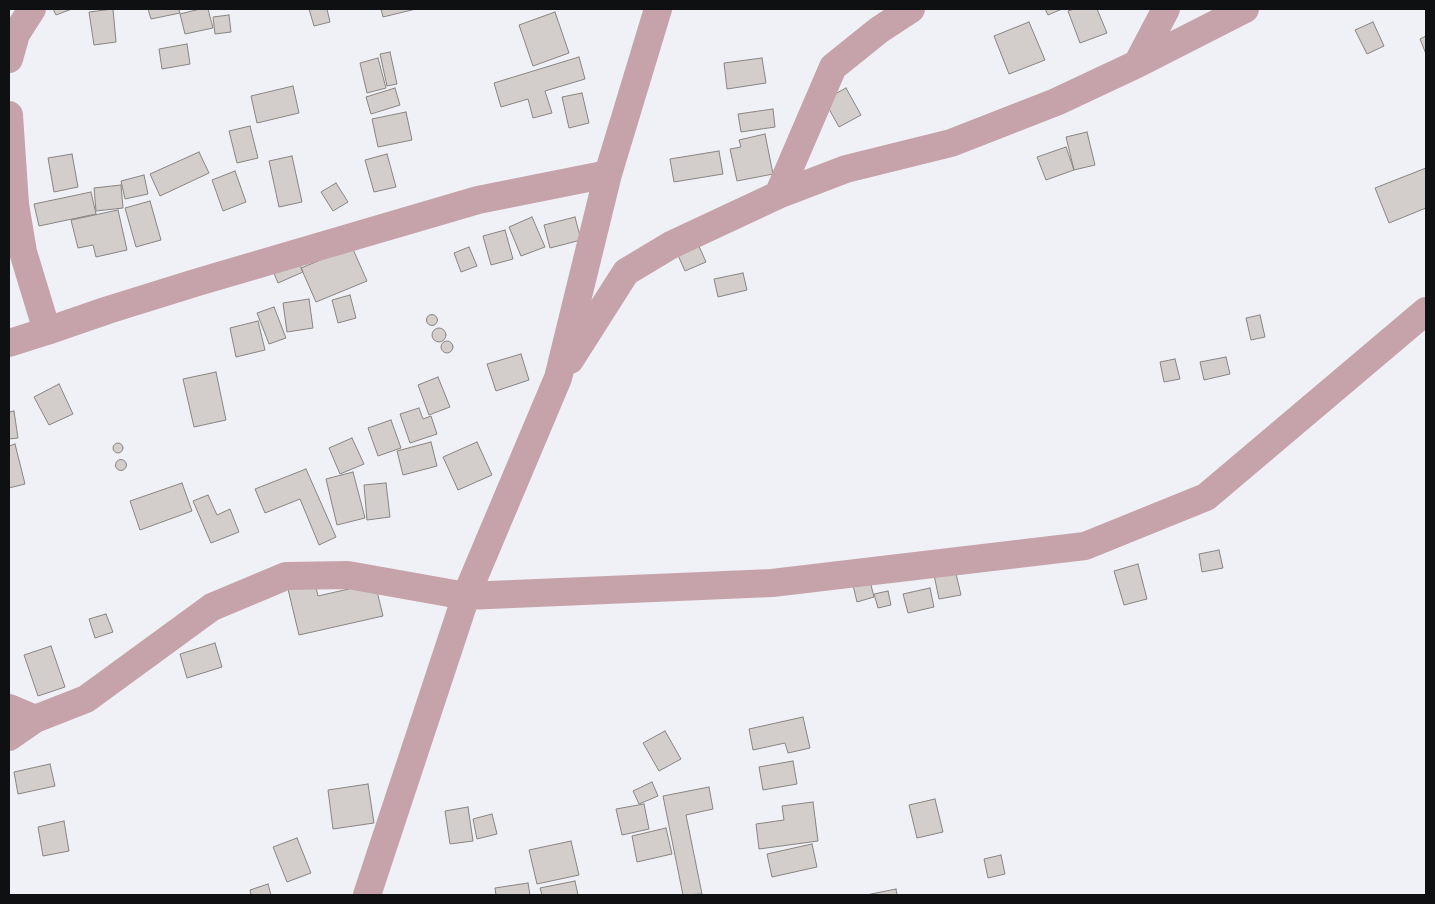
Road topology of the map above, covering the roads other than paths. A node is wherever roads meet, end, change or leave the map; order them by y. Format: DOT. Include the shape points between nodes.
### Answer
graph roads {
  1 [pos="32,9"];
  2 [pos="658,9"];
  3 [pos="911,9"];
  4 [pos="1166,9"];
  5 [pos="1245,9"];
  6 [pos="9,59"];
  7 [pos="1136,64"];
  8 [pos="9,115"];
  9 [pos="608,174"];
  10 [pos="778,195"];
  11 [pos="1426,311"];
  12 [pos="47,331"];
  13 [pos="9,343"];
  14 [pos="558,378"];
  15 [pos="466,596"];
  16 [pos="9,708"];
  17 [pos="35,719"];
  18 [pos="9,737"];
  19 [pos="367,895"];
  1 -- 6 [label="street" via="16,34"];
  2 -- 9 [label="street"];
  3 -- 10 [label="street" via="833,67"];
  4 -- 7 [label="street"];
  5 -- 7 [label="street"];
  7 -- 10 [label="street" via="1056,102 951,143 846,169"];
  8 -- 12 [label="street" via="15,204 23,252"];
  9 -- 12 [label="street" via="478,200 198,282"];
  9 -- 14 [label="street"];
  10 -- 14 [label="street" via="671,245 626,272"];
  11 -- 15 [label="street" via="1206,498 1085,546 772,583"];
  12 -- 13 [label="street"];
  14 -- 15 [label="street"];
  15 -- 17 [label="street" via="348,576 286,576 212,607 86,699"];
  15 -- 19 [label="street"];
  16 -- 17 [label="street"];
  17 -- 18 [label="street"];
}
